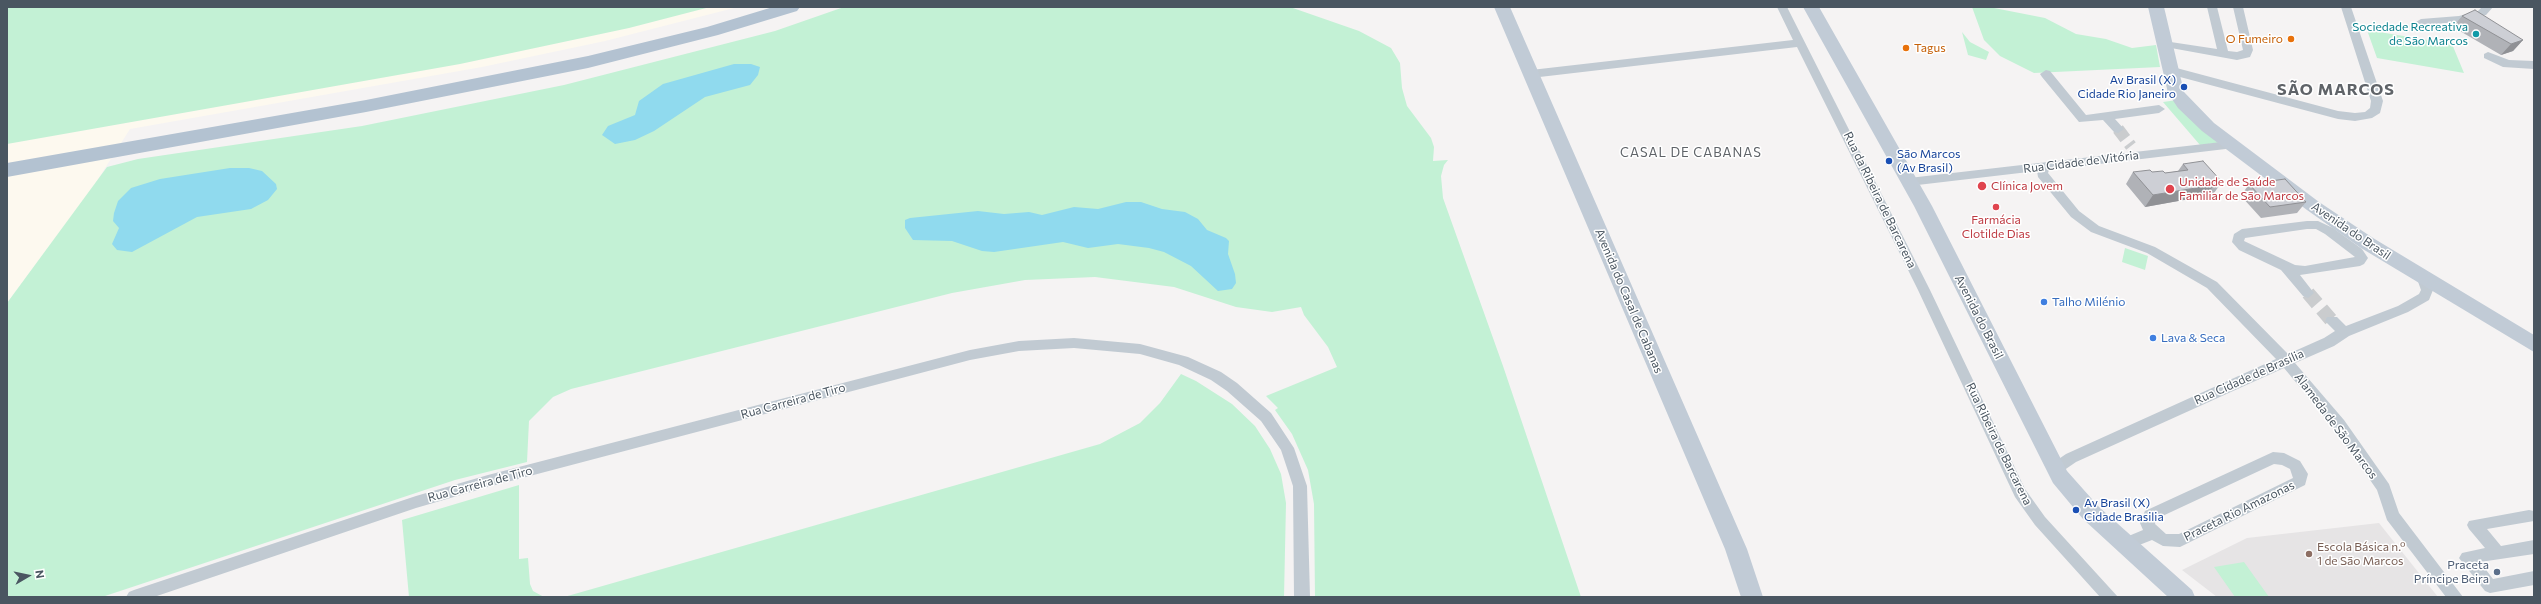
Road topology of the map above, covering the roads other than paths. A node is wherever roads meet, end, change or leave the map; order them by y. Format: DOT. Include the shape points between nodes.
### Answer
graph roads {
  1 [pos="753,7"];
  2 [pos="791,7"];
  3 [pos="1502,7"];
  4 [pos="1782,7"];
  5 [pos="1811,7"];
  6 [pos="2156,7"];
  7 [pos="2212,7"];
  8 [pos="2238,7"];
  9 [pos="2346,7"];
  10 [pos="2488,7"];
  11 [pos="2421,22"];
  12 [pos="1800,42"];
  13 [pos="2164,44"];
  14 [pos="2223,53"];
  15 [pos="2488,56"];
  16 [pos="2534,65"];
  17 [pos="2169,70"];
  18 [pos="1531,74"];
  19 [pos="2046,74"];
  20 [pos="2160,109"];
  21 [pos="2106,116"];
  22 [pos="2118,130"];
  23 [pos="2230,145"];
  24 [pos="7,157"];
  25 [pos="2044,167"];
  26 [pos="7,170"];
  27 [pos="1910,182"];
  28 [pos="2287,269"];
  29 [pos="2422,276"];
  30 [pos="2308,293"];
  31 [pos="2332,321"];
  32 [pos="2344,332"];
  33 [pos="2534,344"];
  34 [pos="1957,358"];
  35 [pos="2286,360"];
  36 [pos="2055,468"];
  37 [pos="2529,516"];
  38 [pos="2152,533"];
  39 [pos="2124,545"];
  40 [pos="2534,547"];
  41 [pos="2498,553"];
  42 [pos="2534,578"];
  43 [pos="134,597"];
  44 [pos="1302,597"];
  45 [pos="1752,597"];
  46 [pos="2110,597"];
  47 [pos="2184,597"];
  48 [pos="2456,597"];
  1 -- 24 [label="main road" via="578,52 360,96"];
  2 -- 26 [label="main road" via="712,31 588,62 366,106"];
  3 -- 18 [label="street, Avenida do Casal de Cabanas"];
  4 -- 12 [label="street, Rua da Ribeira de Barcarena"];
  5 -- 27 [label="street, Avenida do Brasil"];
  6 -- 13 [label="street, Avenida do Brasil"];
  7 -- 14 [label="street"];
  8 -- 14 [label="street" via="2248,53 2242,56"];
  9 -- 17 [label="street" via="2377,101 2376,110 2368,115 2338,115"];
  10 -- 11 [label="street" via="2482,13 2459,19"];
  12 -- 18 [label="street"];
  12 -- 34 [label="street, Rua da Ribeira de Barcarena"];
  13 -- 14 [label="street"];
  13 -- 17 [label="street, Avenida do Brasil"];
  15 -- 16 [label="street" via="2507,64"];
  17 -- 23 [label="street, Avenida do Brasil" via="2176,93 2184,104"];
  18 -- 45 [label="street, Avenida do Casal de Cabanas" via="1736,548"];
  19 -- 21 [label="street" via="2083,119"];
  20 -- 21 [label="street"];
  21 -- 22 [label="street"];
  23 -- 25 [label="street, Rua Cidade de Vitória" via="2135,151"];
  23 -- 29 [label="street, Avenida do Brasil" via="2313,206"];
  25 -- 27 [label="street, Rua Cidade de Vitória"];
  25 -- 35 [label="street, Alameda de São Marcos" via="2042,174 2075,214 2095,229 2151,250 2212,285"];
  27 -- 36 [label="street, Avenida do Brasil"];
  28 -- 28 [label="street" via="2305,271 2357,263 2362,258 2358,252 2318,225 2249,233 2238,237 2243,247"];
  28 -- 30 [label="street"];
  29 -- 32 [label="street, Rua Cidade de Brasília" via="2427,290 2424,297 2403,309"];
  29 -- 33 [label="street, Avenida do Brasil"];
  31 -- 32 [label="street"];
  32 -- 35 [label="street, Rua Cidade de Brasília" via="2329,342"];
  34 -- 46 [label="street, Rua Ribeira de Barcarena" via="2020,493 2040,521"];
  35 -- 36 [label="street, Rua Cidade de Brasília" via="2071,458"];
  35 -- 48 [label="street, Alameda de São Marcos" via="2339,424 2384,488 2392,516"];
  36 -- 39 [label="street, Avenida do Brasil" via="2077,498"];
  37 -- 41 [label="street" via="2474,525"];
  38 -- 38 [label="street, Praceta Rio Amazonas" via="2163,540 2180,541 2300,481 2301,474 2290,462 2273,458 2150,515 2147,523"];
  38 -- 39 [label="street"];
  39 -- 47 [label="street, Avenida do Brasil"];
  40 -- 41 [label="street"];
  41 -- 42 [label="street" via="2467,558 2490,586"];
  43 -- 44 [label="street, Rua Carreira de Tiro" via="440,494 970,355 1054,342 1118,346 1183,361 1232,386 1266,417 1287,448 1300,486"];
}
